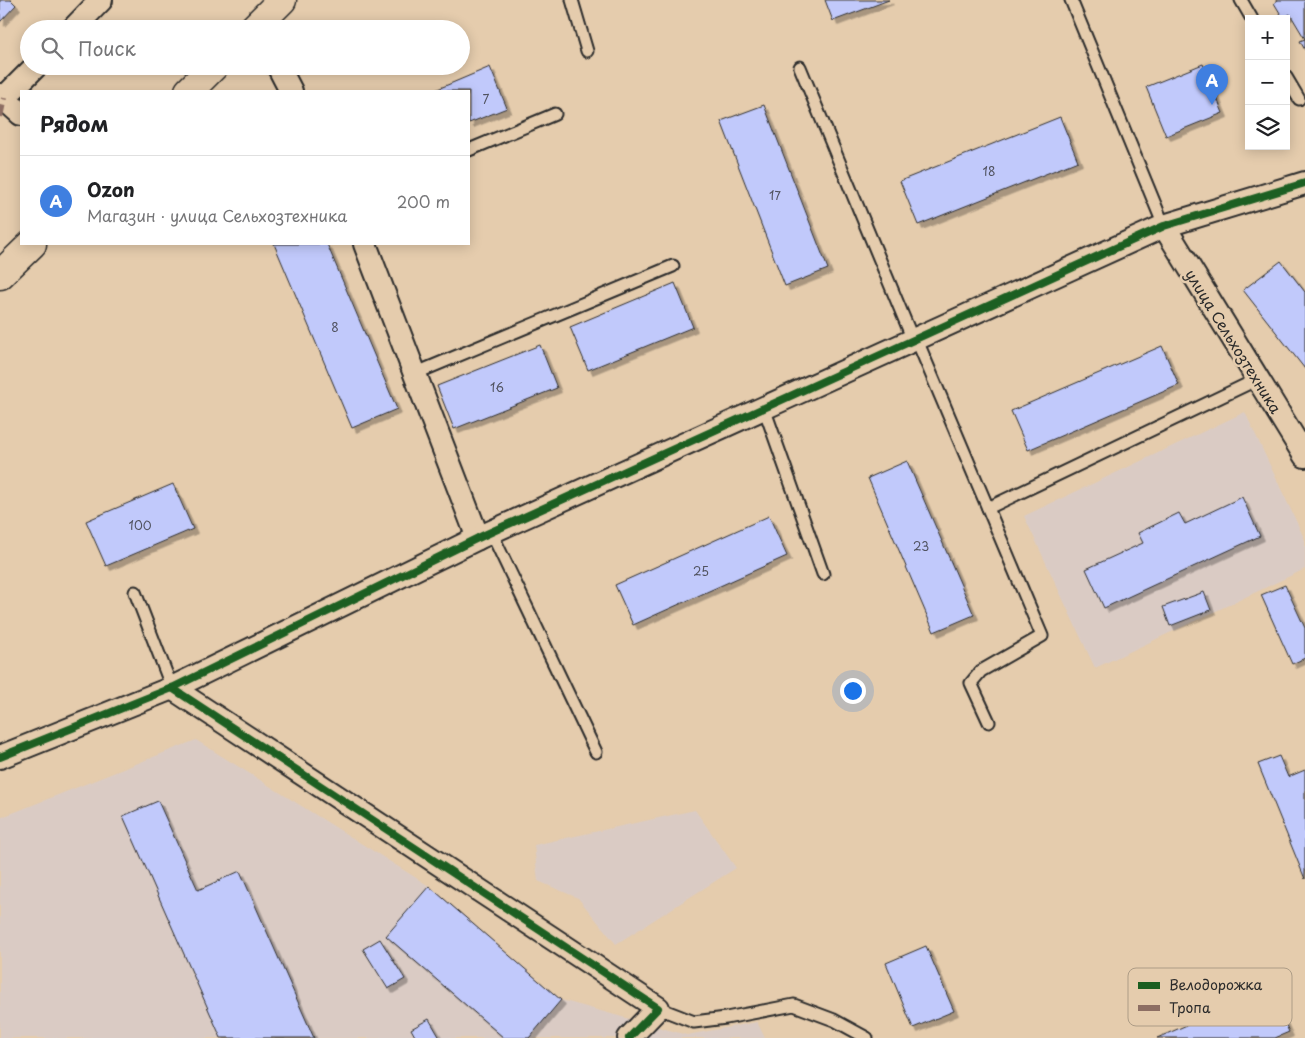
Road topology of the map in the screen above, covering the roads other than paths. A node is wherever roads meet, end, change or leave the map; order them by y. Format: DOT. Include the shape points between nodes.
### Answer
graph roads {
  1 [pos="101,0"];
  2 [pos="282,0"];
  3 [pos="572,0"];
  4 [pos="1071,0"];
  5 [pos="1241,0"];
  6 [pos="1250,15"];
  7 [pos="82,20"];
  8 [pos="263,20"];
  9 [pos="587,52"];
  10 [pos="800,67"];
  11 [pos="26,75"];
  12 [pos="205,75"];
  13 [pos="283,75"];
  14 [pos="1290,84"];
  15 [pos="189,90"];
  16 [pos="290,90"];
  17 [pos="2,97"];
  18 [pos="1299,99"];
  19 [pos="20,113"];
  20 [pos="555,114"];
  21 [pos="470,150"];
  22 [pos="1305,183"];
  23 [pos="1164,226"];
  24 [pos="31,245"];
  25 [pos="366,245"];
  26 [pos="673,266"];
  27 [pos="0,275"];
  28 [pos="915,339"];
  29 [pos="414,374"];
  30 [pos="1258,379"];
  31 [pos="764,408"];
  32 [pos="1305,456"];
  33 [pos="988,508"];
  34 [pos="484,535"];
  35 [pos="823,574"];
  36 [pos="135,592"];
  37 [pos="172,688"];
  38 [pos="989,722"];
  39 [pos="596,752"];
  40 [pos="0,757"];
  41 [pos="658,1008"];
  42 [pos="629,1038"];
  43 [pos="868,1038"];
  1 -- 7 [label="street"];
  2 -- 8 [label="street"];
  3 -- 9 [label="lane"];
  4 -- 23 [label="lane"];
  5 -- 6 [label="lane"];
  10 -- 28 [label="lane"];
  11 -- 17 [label="street"];
  12 -- 15 [label="street"];
  13 -- 16 [label="street"];
  14 -- 18 [label="lane"];
  17 -- 19 [label="street"];
  20 -- 21 [label="lane"];
  22 -- 23 [label="street"];
  23 -- 28 [label="street"];
  23 -- 30 [label="street, улица Сельхозтехника"];
  24 -- 27 [label="street"];
  25 -- 29 [label="street"];
  26 -- 29 [label="lane"];
  28 -- 31 [label="street"];
  28 -- 33 [label="lane"];
  29 -- 34 [label="street"];
  30 -- 32 [label="street, улица Сельхозтехника"];
  30 -- 33 [label="lane"];
  31 -- 34 [label="street"];
  31 -- 35 [label="lane"];
  33 -- 38 [label="lane" via="1042,636 981,671 971,683"];
  34 -- 37 [label="street"];
  34 -- 39 [label="lane"];
  36 -- 37 [label="lane"];
  37 -- 40 [label="street"];
  37 -- 41 [label="street"];
  41 -- 42 [label="street"];
  41 -- 43 [label="lane" via="694,1022 794,1005 834,1020"];
}
